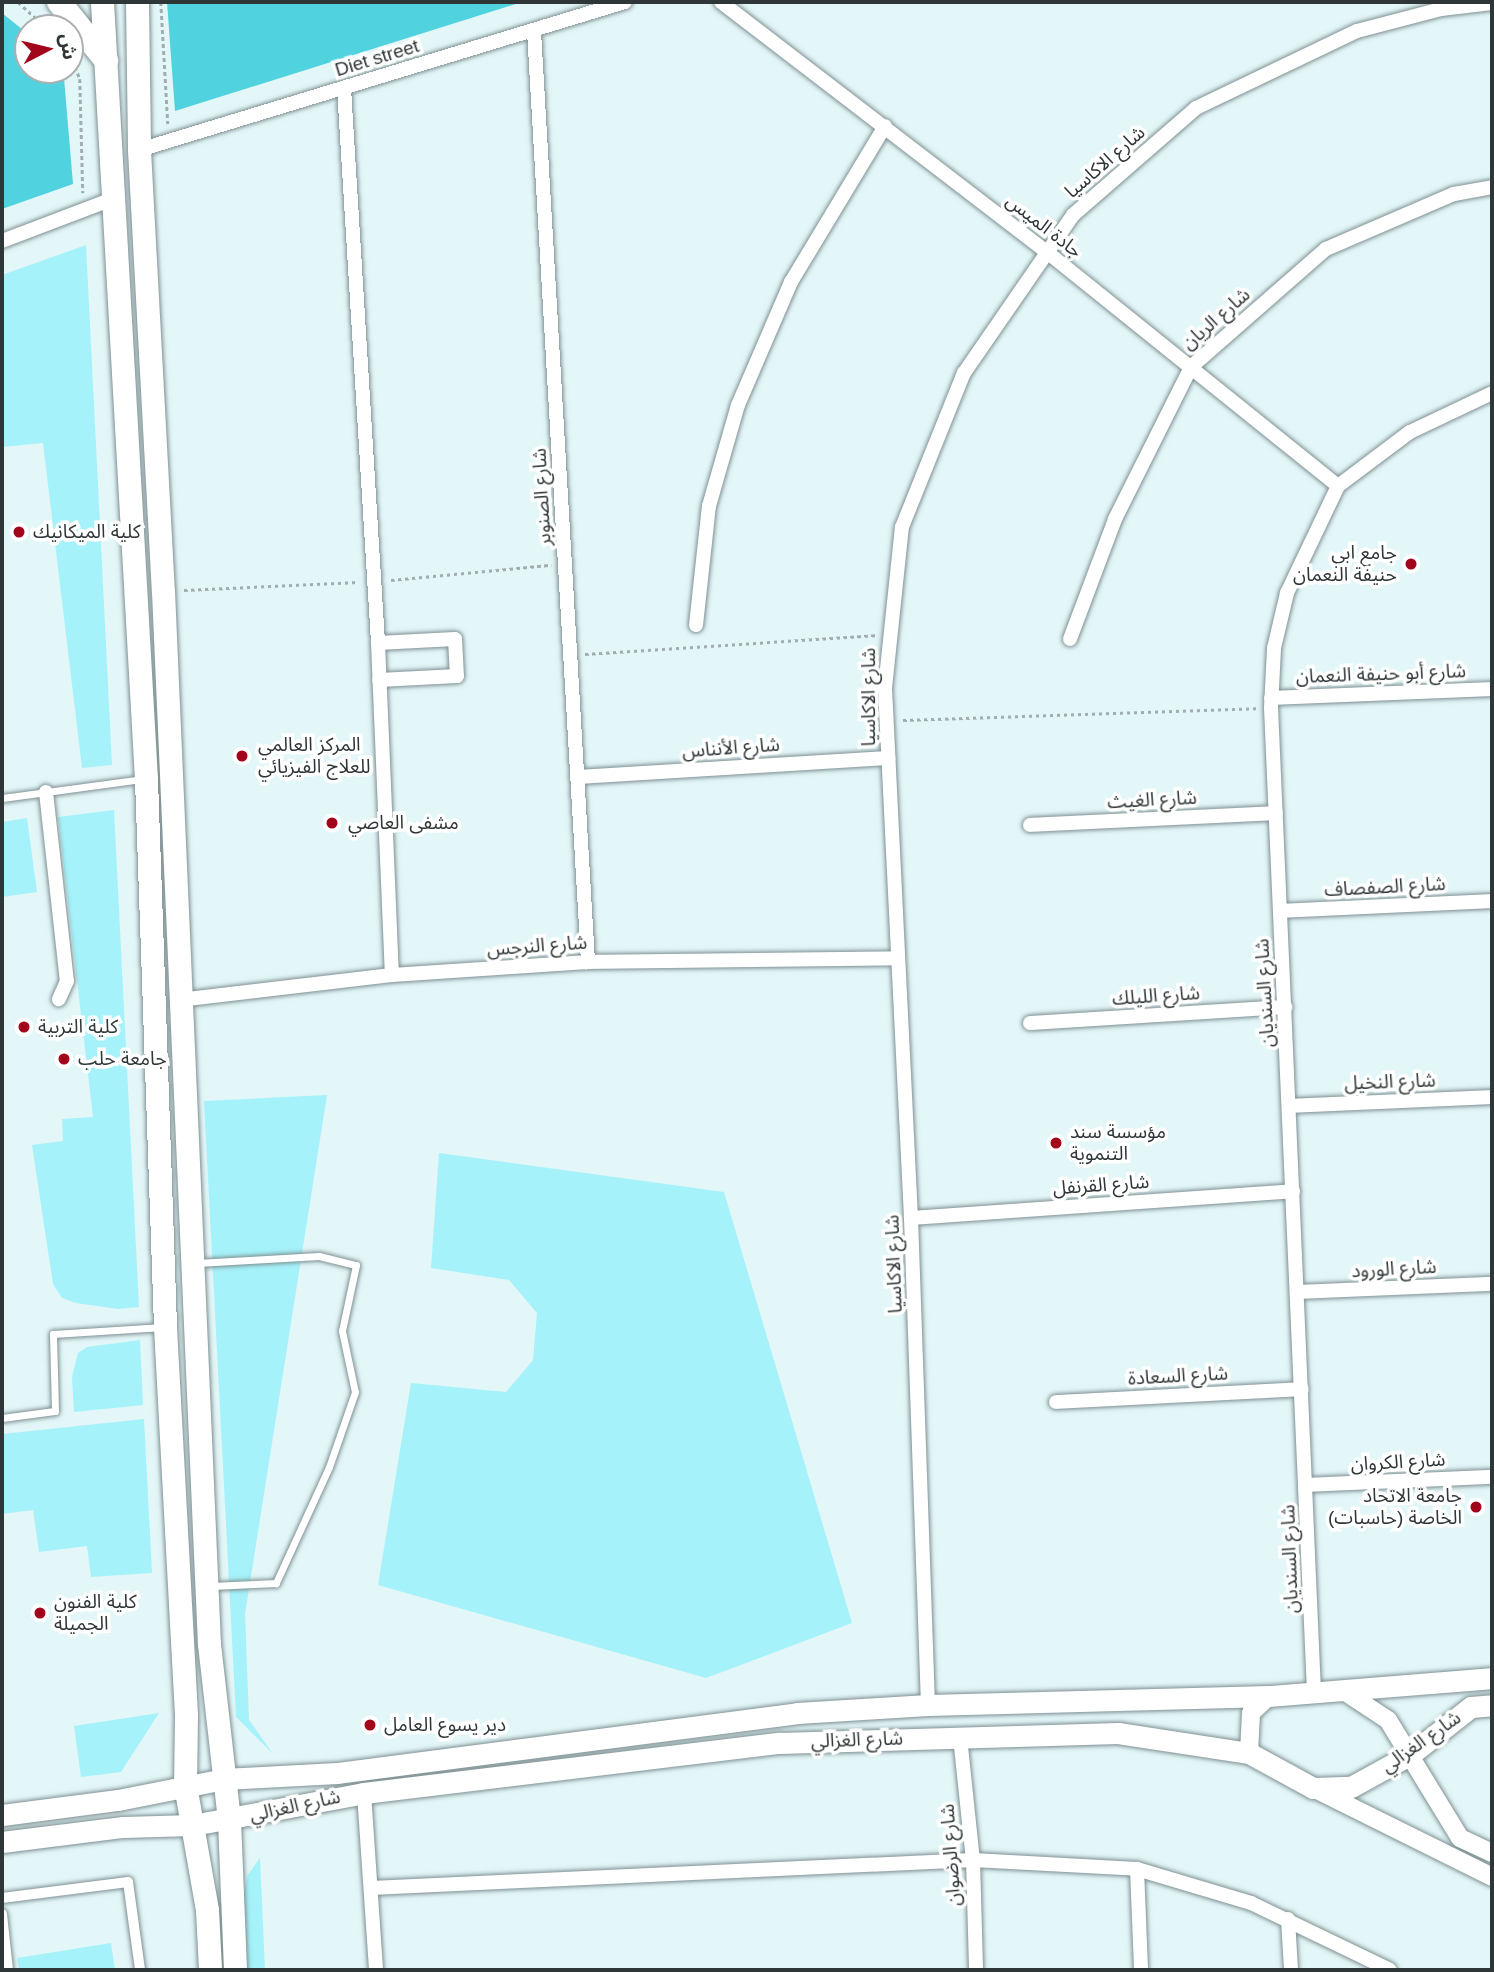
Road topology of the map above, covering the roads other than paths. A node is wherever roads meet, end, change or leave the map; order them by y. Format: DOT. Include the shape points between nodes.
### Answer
graph roads {
  1 [pos="60,2"];
  2 [pos="102,2"];
  3 [pos="137,2"];
  4 [pos="625,2"];
  5 [pos="721,2"];
  6 [pos="1492,3"];
  7 [pos="534,31"];
  8 [pos="106,60"];
  9 [pos="344,88"];
  10 [pos="885,126"];
  11 [pos="139,150"];
  12 [pos="1492,187"];
  13 [pos="115,198"];
  14 [pos="2,240"];
  15 [pos="1047,252"];
  16 [pos="1191,367"];
  17 [pos="1492,393"];
  18 [pos="1338,486"];
  19 [pos="696,625"];
  20 [pos="1070,639"];
  21 [pos="378,643"];
  22 [pos="379,680"];
  23 [pos="1492,689"];
  24 [pos="1271,703"];
  25 [pos="888,758"];
  26 [pos="577,777"];
  27 [pos="146,779"];
  28 [pos="46,792"];
  29 [pos="2,798"];
  30 [pos="1276,813"];
  31 [pos="1030,825"];
  32 [pos="1492,901"];
  33 [pos="1280,911"];
  34 [pos="898,958"];
  35 [pos="589,962"];
  36 [pos="392,975"];
  37 [pos="59,999"];
  38 [pos="179,1000"];
  39 [pos="1285,1007"];
  40 [pos="1030,1023"];
  41 [pos="1492,1097"];
  42 [pos="1289,1106"];
  43 [pos="1293,1191"];
  44 [pos="911,1218"];
  45 [pos="191,1264"];
  46 [pos="1492,1284"];
  47 [pos="1298,1292"];
  48 [pos="165,1327"];
  49 [pos="1302,1389"];
  50 [pos="1056,1402"];
  51 [pos="2,1418"];
  52 [pos="1492,1477"];
  53 [pos="1306,1485"];
  54 [pos="206,1586"];
  55 [pos="1492,1678"];
  56 [pos="1344,1691"];
  57 [pos="1314,1692"];
  58 [pos="1269,1696"];
  59 [pos="928,1704"];
  60 [pos="1492,1705"];
  61 [pos="960,1737"];
  62 [pos="1249,1753"];
  63 [pos="1411,1754"];
  64 [pos="224,1779"];
  65 [pos="185,1785"];
  66 [pos="1313,1788"];
  67 [pos="364,1793"];
  68 [pos="2,1815"];
  69 [pos="229,1820"];
  70 [pos="193,1825"];
  71 [pos="2,1842"];
  72 [pos="1492,1853"];
  73 [pos="972,1860"];
  74 [pos="1137,1869"];
  75 [pos="1492,1877"];
  76 [pos="371,1888"];
  77 [pos="2,1898"];
  78 [pos="2,1914"];
  79 [pos="1288,1919"];
  80 [pos="8,1970"];
  81 [pos="140,1970"];
  82 [pos="210,1970"];
  83 [pos="235,1970"];
  84 [pos="376,1970"];
  85 [pos="976,1970"];
  86 [pos="1141,1970"];
  87 [pos="1291,1970"];
  88 [pos="1390,1970"];
  1 -- 8 [label="highway"];
  2 -- 8 [label="main road"];
  3 -- 11 [label="main road"];
  4 -- 7 [label="street, Diet street"];
  5 -- 10 [label="street, جادة الميس"];
  6 -- 15 [label="street, شارع الاكاسيا" via="1441,9 1357,31 1196,108 1073,215"];
  7 -- 9 [label="street, Diet street"];
  7 -- 26 [label="street, شارع الصنوبر"];
  8 -- 13 [label="main road"];
  9 -- 11 [label="street, Diet street"];
  9 -- 21 [label="street"];
  10 -- 15 [label="street, جادة الميس"];
  10 -- 19 [label="street" via="791,282 738,405 709,506"];
  11 -- 38 [label="main road"];
  12 -- 16 [label="street, شارع الريان" via="1454,194 1326,249"];
  13 -- 14 [label="street"];
  13 -- 27 [label="main road"];
  15 -- 16 [label="street, جادة الميس"];
  15 -- 25 [label="street, شارع الاكاسيا" via="964,373 902,527 889,634"];
  16 -- 18 [label="street, جادة الميس"];
  16 -- 20 [label="street, شارع الريان" via="1115,519"];
  17 -- 18 [label="street, شارع السنديان" via="1410,432"];
  18 -- 24 [label="street, شارع السنديان" via="1286,593 1274,648"];
  21 -- 22 [label="street"];
  21 -- 22 [label="street" via="455,639 457,676"];
  22 -- 36 [label="street"];
  23 -- 24 [label="street, شارع أبو حنيفة النعمان"];
  24 -- 30 [label="street, شارع السنديان"];
  25 -- 26 [label="street, شارع الأنناس"];
  25 -- 34 [label="street, شارع الاكاسيا"];
  26 -- 35 [label="street, شارع الصنوبر"];
  27 -- 28 [label="lane"];
  27 -- 48 [label="main road"];
  28 -- 29 [label="lane"];
  28 -- 37 [label="street" via="67,981"];
  30 -- 31 [label="street, شارع الغيث"];
  30 -- 33 [label="street, شارع السنديان"];
  32 -- 33 [label="street, شارع الصفصاف"];
  33 -- 39 [label="street, شارع السنديان"];
  34 -- 35 [label="street, شارع النرجس"];
  34 -- 44 [label="street, شارع الاكاسيا"];
  35 -- 36 [label="street, شارع النرجس"];
  36 -- 38 [label="street, شارع النرجس"];
  38 -- 45 [label="main road"];
  39 -- 40 [label="street, شارع الليلك"];
  39 -- 42 [label="street, شارع السنديان"];
  41 -- 42 [label="street, شارع النخيل"];
  42 -- 43 [label="street, شارع السنديان"];
  43 -- 44 [label="street, شارع القرنفل"];
  43 -- 47 [label="street, شارع السنديان"];
  44 -- 59 [label="street, شارع الاكاسيا"];
  45 -- 54 [label="main road"];
  45 -- 54 [label="lane" via="319,1256 356,1265 342,1331 355,1392 329,1466 276,1583"];
  46 -- 47 [label="street, شارع الورود"];
  47 -- 49 [label="street, شارع السنديان"];
  48 -- 51 [label="lane" via="53,1334 55,1411"];
  48 -- 65 [label="main road" via="186,1716"];
  49 -- 50 [label="street, شارع السعادة"];
  49 -- 53 [label="street, شارع السنديان"];
  52 -- 53 [label="street, شارع الكروان"];
  53 -- 57 [label="street, شارع السنديان"];
  54 -- 64 [label="main road"];
  55 -- 56 [label="main road, شارع الغزالي"];
  56 -- 57 [label="main road, شارع الغزالي"];
  56 -- 63 [label="street" via="1388,1720"];
  57 -- 58 [label="main road, شارع الغزالي"];
  58 -- 59 [label="main road, شارع الغزالي"];
  58 -- 62 [label="street" via="1251,1713"];
  59 -- 64 [label="main road, شارع الغزالي" via="797,1713 337,1773"];
  60 -- 63 [label="main road, شارع الغزالي" via="1471,1707"];
  61 -- 62 [label="main road, شارع الغزالي" via="1118,1733"];
  61 -- 67 [label="main road, شارع الغزالي" via="779,1743"];
  61 -- 73 [label="street, شارع الرضوان"];
  62 -- 66 [label="main road, شارع الغزالي"];
  63 -- 66 [label="main road, شارع الغزالي" via="1351,1787"];
  63 -- 72 [label="street" via="1460,1838"];
  64 -- 65 [label="main road, شارع الغزالي"];
  64 -- 69 [label="main road"];
  65 -- 68 [label="main road, شارع الغزالي" via="118,1800"];
  65 -- 70 [label="main road"];
  66 -- 75 [label="street"];
  67 -- 69 [label="main road, شارع الغزالي"];
  67 -- 76 [label="street"];
  69 -- 70 [label="main road, شارع الغزالي"];
  69 -- 83 [label="main road"];
  70 -- 71 [label="main road, شارع الغزالي"];
  70 -- 82 [label="main road" via="207,1910"];
  73 -- 74 [label="street"];
  73 -- 76 [label="street"];
  73 -- 85 [label="street, شارع الرضوان"];
  74 -- 79 [label="street"];
  74 -- 86 [label="street"];
  76 -- 84 [label="street"];
  77 -- 81 [label="street" via="128,1882"];
  78 -- 80 [label="street"];
  79 -- 87 [label="street"];
  79 -- 88 [label="street"];
}
